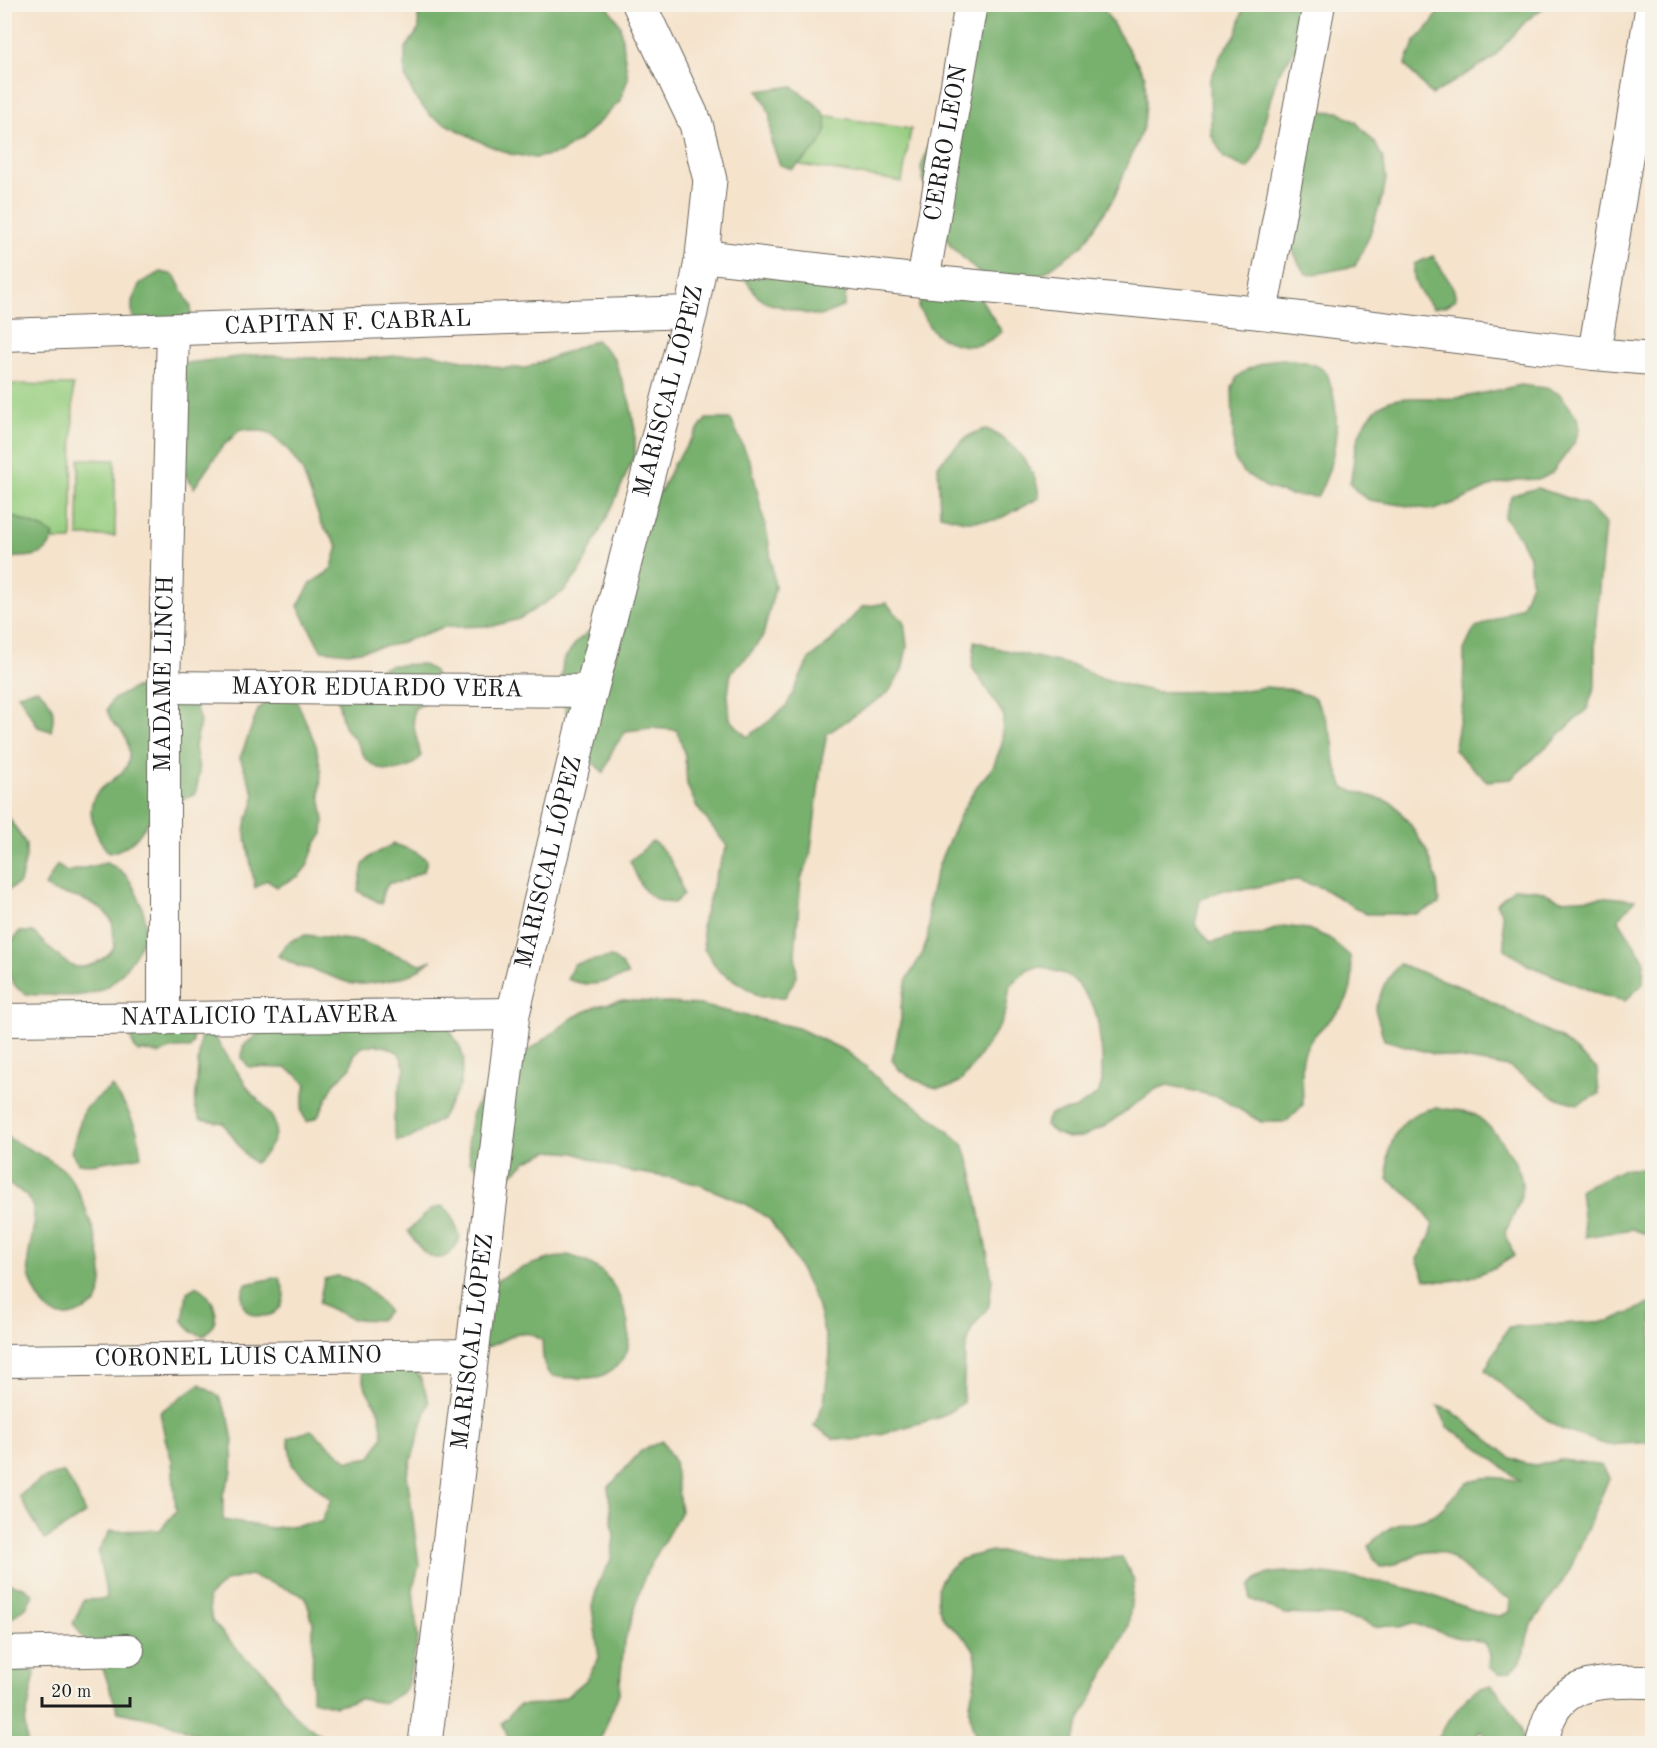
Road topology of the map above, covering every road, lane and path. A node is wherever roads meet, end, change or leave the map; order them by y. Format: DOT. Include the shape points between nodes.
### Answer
graph roads {
  1 [pos="639,4"];
  2 [pos="971,4"];
  3 [pos="1319,4"];
  4 [pos="1653,4"];
  5 [pos="702,256"];
  6 [pos="923,282"];
  7 [pos="691,312"];
  8 [pos="1261,313"];
  9 [pos="173,330"];
  10 [pos="4,334"];
  11 [pos="1594,354"];
  12 [pos="1653,359"];
  13 [pos="164,687"];
  14 [pos="591,691"];
  15 [pos="513,1014"];
  16 [pos="164,1019"];
  17 [pos="4,1020"];
  18 [pos="472,1355"];
  19 [pos="4,1360"];
  20 [pos="128,1650"];
  21 [pos="4,1653"];
  22 [pos="1653,1682"];
  23 [pos="425,1743"];
  24 [pos="1542,1743"];
  1 -- 5 [label="street, MARISCAL LÓPEZ" via="699,135 710,180"];
  2 -- 6 [label="street, CERRO LEON"];
  3 -- 8 [label="street"];
  4 -- 11 [label="street"];
  5 -- 6 [label="street"];
  5 -- 7 [label="street, MARISCAL LÓPEZ"];
  6 -- 8 [label="street"];
  7 -- 9 [label="street, CAPITAN F. CABRAL"];
  7 -- 14 [label="street, MARISCAL LÓPEZ"];
  8 -- 11 [label="street"];
  9 -- 10 [label="street, CAPITAN F. CABRAL"];
  9 -- 13 [label="street, MADAME LINCH"];
  11 -- 12 [label="street"];
  13 -- 14 [label="street, MAYOR EDUARDO VERA"];
  13 -- 16 [label="street, MADAME LINCH"];
  14 -- 15 [label="street, MARISCAL LÓPEZ"];
  15 -- 16 [label="street, NATALICIO TALAVERA"];
  15 -- 18 [label="street, MARISCAL LÓPEZ"];
  16 -- 17 [label="street, NATALICIO TALAVERA"];
  18 -- 19 [label="street, CORONEL LUIS CAMINO"];
  18 -- 23 [label="street, MARISCAL LÓPEZ"];
  20 -- 21 [label="street"];
  22 -- 24 [label="street" via="1602,1682 1568,1693 1550,1715"];
}
